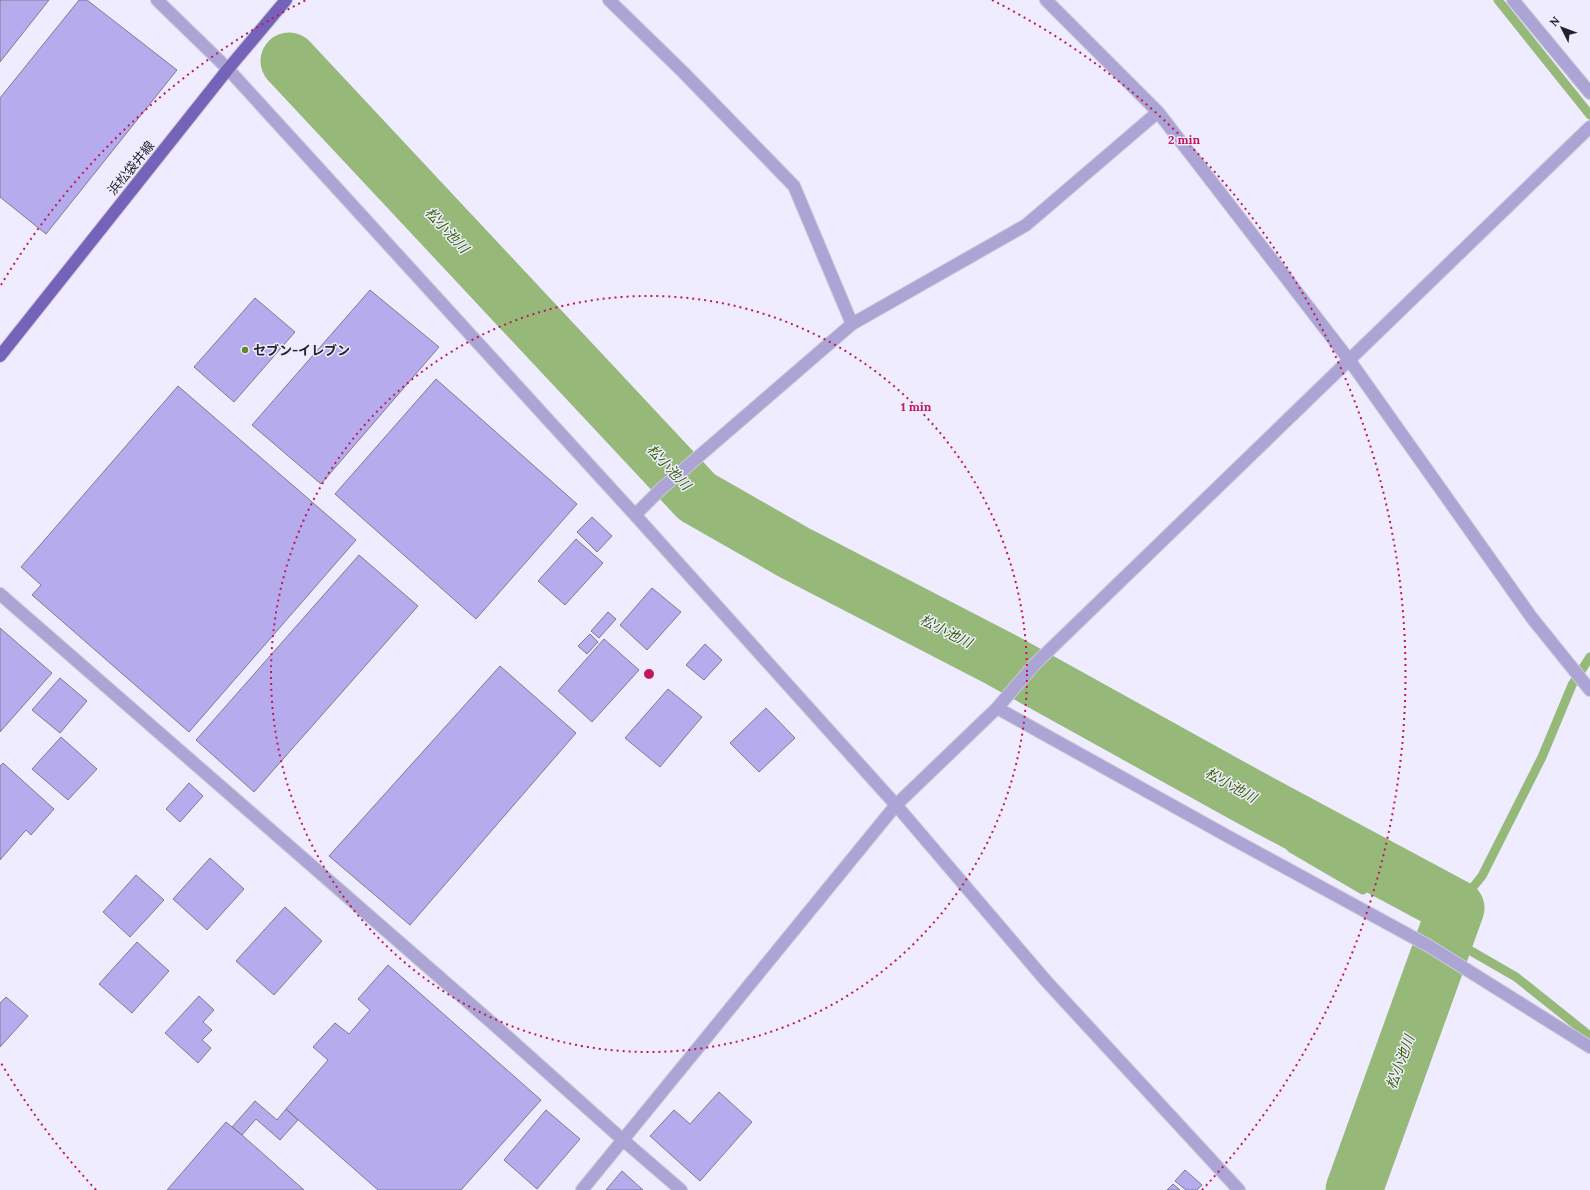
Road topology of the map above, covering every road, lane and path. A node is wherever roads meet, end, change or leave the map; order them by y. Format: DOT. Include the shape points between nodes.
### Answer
graph roads {
  1 [pos="157,0"];
  2 [pos="286,0"];
  3 [pos="609,0"];
  4 [pos="1046,0"];
  5 [pos="1513,0"];
  6 [pos="228,69"];
  7 [pos="1590,93"];
  8 [pos="1158,112"];
  9 [pos="1590,127"];
  10 [pos="852,324"];
  11 [pos="0,356"];
  12 [pos="1350,361"];
  13 [pos="636,515"];
  14 [pos="0,594"];
  15 [pos="1588,687"];
  16 [pos="998,707"];
  17 [pos="896,805"];
  18 [pos="1590,1047"];
  19 [pos="623,1140"];
  20 [pos="582,1190"];
  21 [pos="681,1190"];
  22 [pos="1240,1190"];
  1 -- 6 [label="street"];
  2 -- 6 [label="main road, 浜松袋井線"];
  3 -- 10 [label="street" via="794,186"];
  4 -- 8 [label="street"];
  5 -- 7 [label="street"];
  6 -- 11 [label="main road, 浜松袋井線"];
  6 -- 13 [label="street"];
  8 -- 10 [label="street" via="1026,225"];
  8 -- 12 [label="street"];
  9 -- 12 [label="street"];
  10 -- 13 [label="street" via="684,468"];
  12 -- 15 [label="street" via="1532,618"];
  12 -- 16 [label="street" via="1036,663"];
  13 -- 17 [label="street"];
  14 -- 19 [label="street"];
  16 -- 17 [label="street"];
  16 -- 18 [label="street" via="1429,946"];
  17 -- 19 [label="street"];
  17 -- 22 [label="street" via="1047,982"];
  19 -- 20 [label="street"];
  19 -- 21 [label="street"];
}
